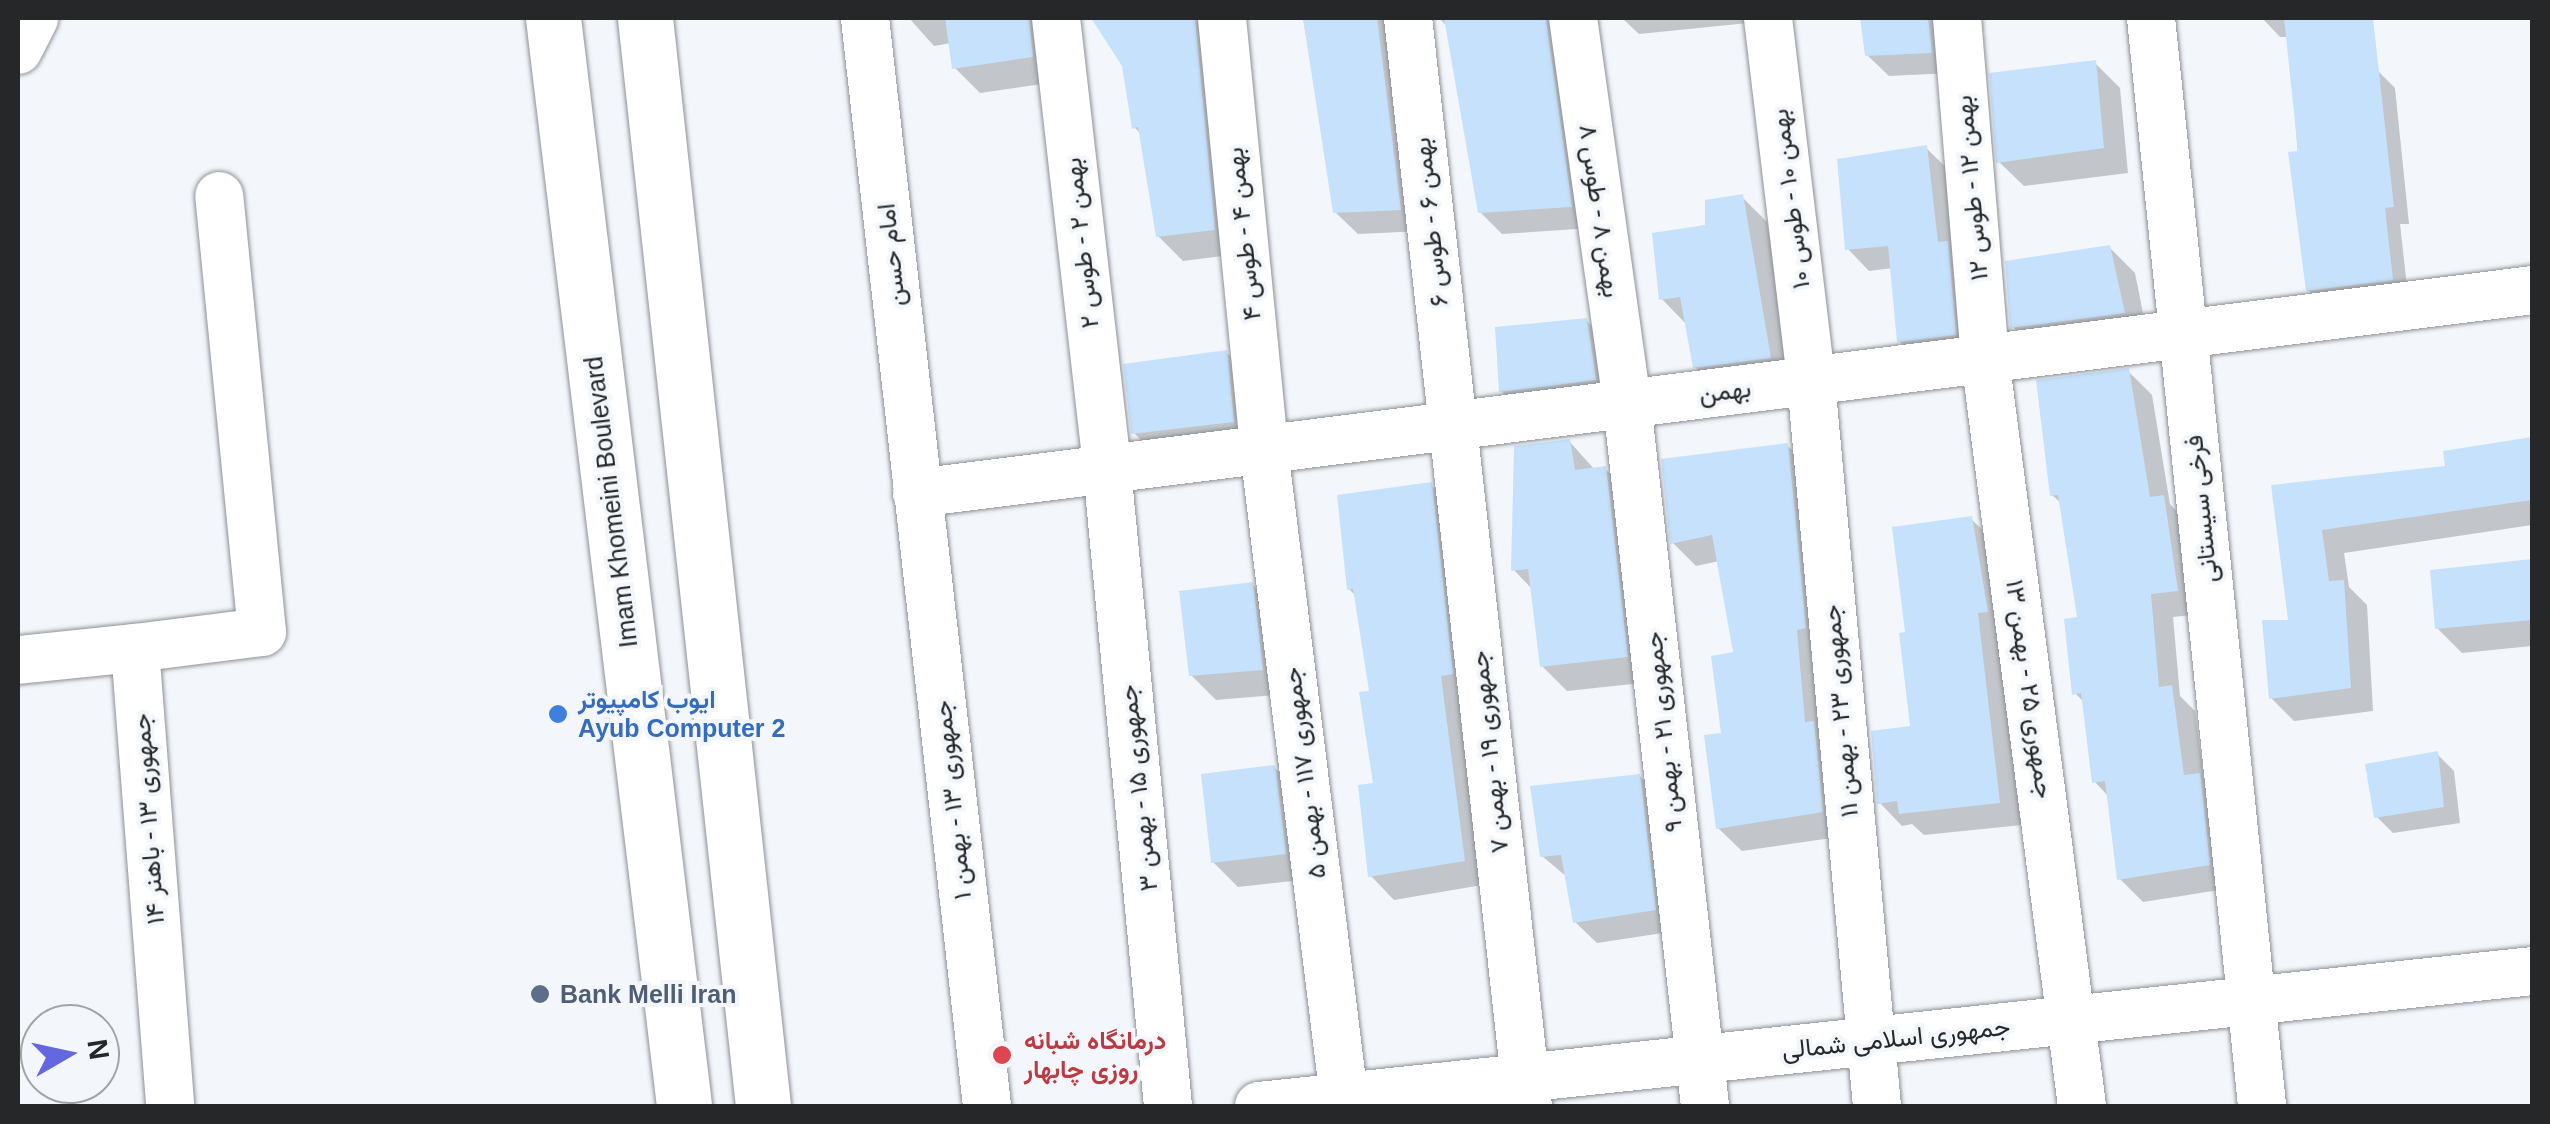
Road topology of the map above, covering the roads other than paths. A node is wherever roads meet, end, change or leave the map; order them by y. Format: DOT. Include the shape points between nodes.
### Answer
graph roads {
  1 [pos="34,18"];
  2 [pos="553,18"];
  3 [pos="645,18"];
  4 [pos="864,18"];
  5 [pos="1056,18"];
  6 [pos="1222,18"];
  7 [pos="1408,18"];
  8 [pos="1573,18"];
  9 [pos="1768,18"];
  10 [pos="1957,18"];
  11 [pos="2151,18"];
  12 [pos="18,50"];
  13 [pos="218,196"];
  14 [pos="2532,290"];
  15 [pos="2183,334"];
  16 [pos="1985,358"];
  17 [pos="1811,381"];
  18 [pos="1626,404"];
  19 [pos="1453,426"];
  20 [pos="1264,450"];
  21 [pos="1107,469"];
  22 [pos="917,493"];
  23 [pos="135,648"];
  24 [pos="18,660"];
  25 [pos="2532,971"];
  26 [pos="2251,1000"];
  27 [pos="2074,1019"];
  28 [pos="1870,1041"];
  29 [pos="1700,1060"];
  30 [pos="1527,1092"];
  31 [pos="769,1099"];
  32 [pos="1344,1102"];
  33 [pos="170,1106"];
  34 [pos="684,1106"];
  35 [pos="986,1106"];
  36 [pos="1168,1106"];
  37 [pos="1259,1106"];
  38 [pos="1705,1106"];
  39 [pos="1877,1106"];
  40 [pos="2082,1106"];
  41 [pos="2262,1106"];
  1 -- 12 [label="street"];
  2 -- 34 [label="main road, Imam Khomeini Boulevard"];
  3 -- 31 [label="main road"];
  4 -- 22 [label="street, امام حسن"];
  5 -- 21 [label="street, بهمن ۲ - طوس ۲"];
  6 -- 20 [label="street, بهمن ۴ - طوس ۴"];
  7 -- 19 [label="street, بهمن ۶ - طوس ۶"];
  8 -- 18 [label="street, بهمن ۸ - طوس ۸"];
  9 -- 17 [label="street, بهمن ۱۰ - طوس ۱۰"];
  10 -- 16 [label="street, بهمن ۱۲ - طوس ۱۲"];
  11 -- 15 [label="street, فرخی سیستانی"];
  13 -- 23 [label="street" via="262,632"];
  14 -- 15 [label="street, بهمن"];
  15 -- 16 [label="street, بهمن"];
  15 -- 26 [label="street, فرخی سیستانی"];
  16 -- 17 [label="street, بهمن"];
  16 -- 27 [label="street, جمهوری ۲۵ - بهمن ۱۳"];
  17 -- 18 [label="street, بهمن"];
  17 -- 28 [label="street, جمهوری ۲۳ - بهمن ۱۱"];
  18 -- 19 [label="street, بهمن"];
  18 -- 29 [label="street, جمهوری ۲۱ - بهمن ۹"];
  19 -- 20 [label="street, بهمن"];
  19 -- 30 [label="street, جمهوری ۱۹ - بهمن ۷"];
  20 -- 21 [label="street, بهمن"];
  20 -- 32 [label="street, جمهوری ۱۱۷ - بهمن ۵"];
  21 -- 22 [label="street, بهمن"];
  21 -- 36 [label="street, جمهوری ۱۵ - بهمن ۳"];
  22 -- 35 [label="street, جمهوری ۱۳ - بهمن ۱"];
  23 -- 24 [label="street"];
  23 -- 33 [label="street, جمهوری ۱۳ - باهنر ۱۴"];
  25 -- 26 [label="street, جمهوری اسلامی شمالی"];
  26 -- 27 [label="street, جمهوری اسلامی شمالی"];
  26 -- 41 [label="street, فرخی سیستانی"];
  27 -- 28 [label="street, جمهوری اسلامی شمالی"];
  27 -- 40 [label="street, جمهوری ۲۵ - بهمن ۱۳"];
  28 -- 29 [label="street, جمهوری اسلامی شمالی"];
  28 -- 39 [label="street, جمهوری ۲۳ - بهمن ۱۱"];
  29 -- 30 [label="street, جمهوری اسلامی شمالی"];
  29 -- 38 [label="street, جمهوری ۲۱ - بهمن ۹"];
  30 -- 32 [label="street, جمهوری اسلامی شمالی"];
  32 -- 37 [label="street, جمهوری اسلامی شمالی"];
}
